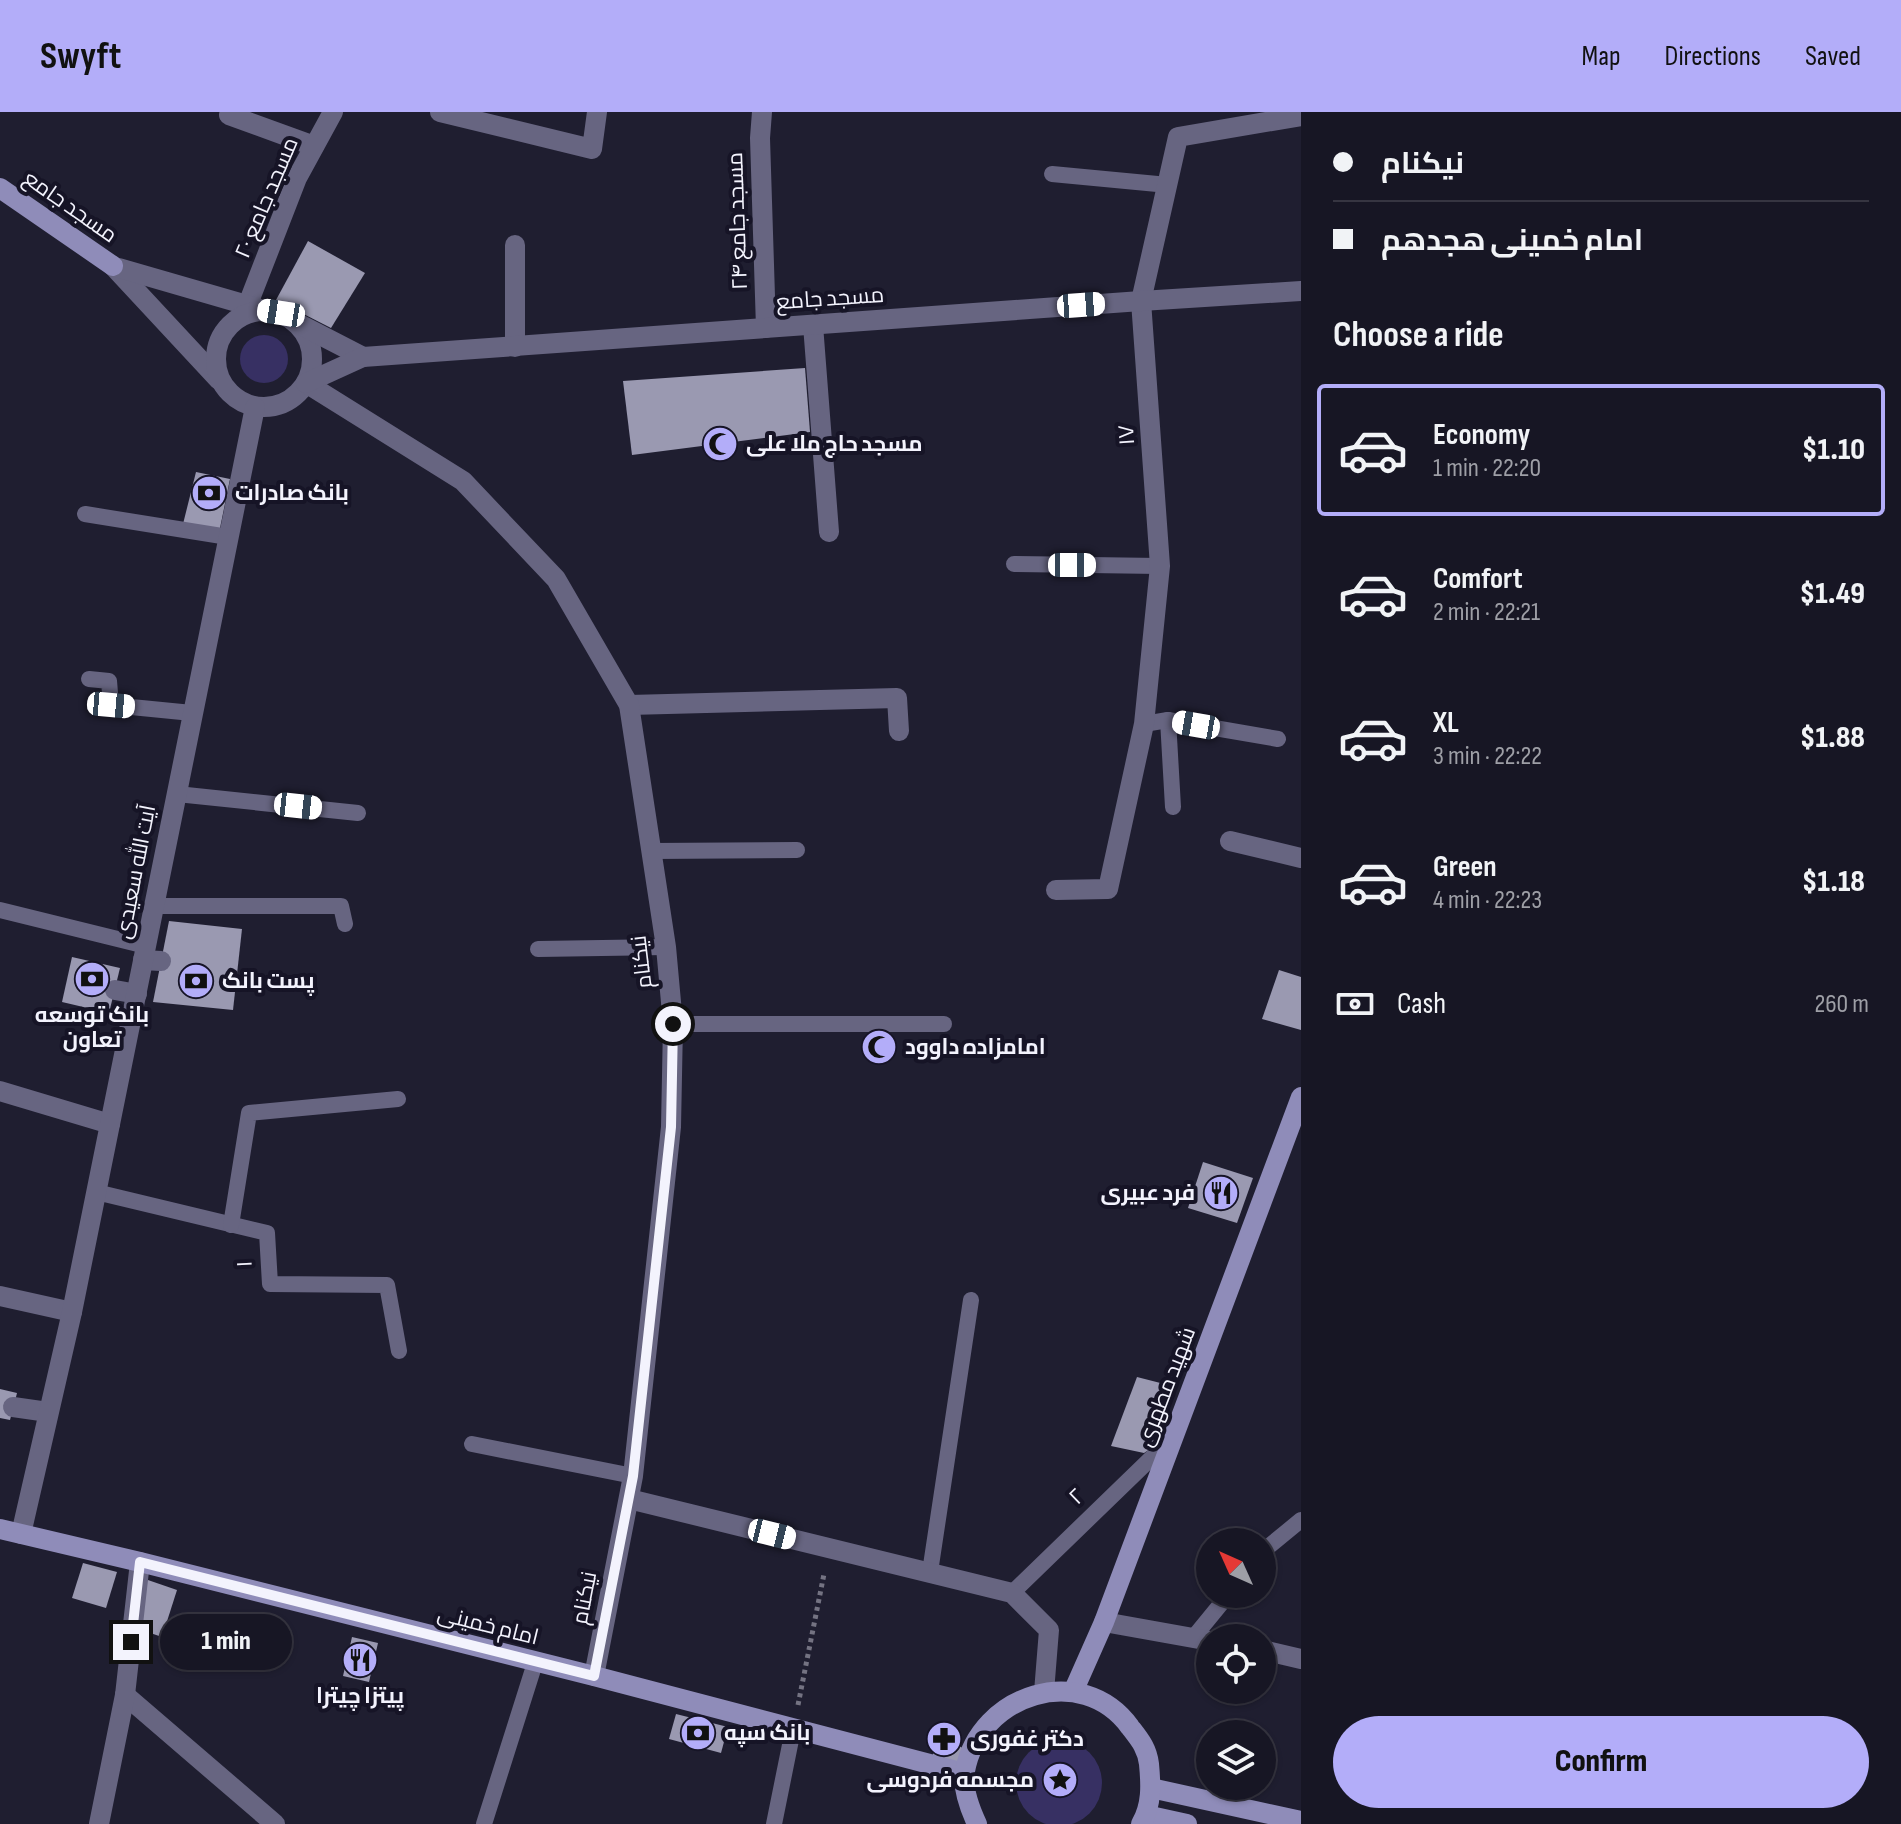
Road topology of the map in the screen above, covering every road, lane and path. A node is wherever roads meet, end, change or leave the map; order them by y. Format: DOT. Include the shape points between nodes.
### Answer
graph roads {
  1 [pos="333,112"];
  2 [pos="440,112"];
  3 [pos="597,112"];
  4 [pos="762,112"];
  5 [pos="229,115"];
  6 [pos="1301,116"];
  7 [pos="1239,120"];
  8 [pos="314,146"];
  9 [pos="1052,174"];
  10 [pos="1168,185"];
  11 [pos="0,188"];
  12 [pos="515,245"];
  13 [pos="113,266"];
  14 [pos="1301,291"];
  15 [pos="1141,301"];
  16 [pos="256,307"];
  17 [pos="300,318"];
  18 [pos="813,325"];
  19 [pos="766,328"];
  20 [pos="515,347"];
  21 [pos="363,357"];
  22 [pos="306,383"];
  23 [pos="222,384"];
  24 [pos="255,407"];
  25 [pos="85,514"];
  26 [pos="829,532"];
  27 [pos="228,537"];
  28 [pos="1014,564"];
  29 [pos="1160,566"];
  30 [pos="89,679"];
  31 [pos="629,705"];
  32 [pos="192,713"];
  33 [pos="1168,720"];
  34 [pos="1144,724"];
  35 [pos="899,731"];
  36 [pos="1278,739"];
  37 [pos="177,794"];
  38 [pos="1173,807"];
  39 [pos="358,813"];
  40 [pos="1230,841"];
  41 [pos="797,850"];
  42 [pos="652,851"];
  43 [pos="1301,858"];
  44 [pos="1056,890"];
  45 [pos="154,906"];
  46 [pos="0,910"];
  47 [pos="345,924"];
  48 [pos="666,947"];
  49 [pos="538,949"];
  50 [pos="150,956"];
  51 [pos="115,990"];
  52 [pos="137,994"];
  53 [pos="673,1024"];
  54 [pos="944,1024"];
  55 [pos="0,1091"];
  56 [pos="1301,1097"];
  57 [pos="398,1099"];
  58 [pos="110,1124"];
  59 [pos="96,1192"];
  60 [pos="231,1225"];
  61 [pos="0,1296"];
  62 [pos="971,1300"];
  63 [pos="72,1312"];
  64 [pos="399,1351"];
  65 [pos="13,1407"];
  66 [pos="48,1412"];
  67 [pos="1174,1436"];
  68 [pos="472,1444"];
  69 [pos="633,1476"];
  70 [pos="629,1499"];
  71 [pos="1301,1520"];
  72 [pos="0,1529"];
  73 [pos="21,1534"];
  74 [pos="1276,1541"];
  75 [pos="830,1548"];
  76 [pos="140,1562"];
  77 [pos="930,1572"];
  78 [pos="1012,1593"];
  79 [pos="1104,1622"];
  80 [pos="1196,1638"];
  81 [pos="1276,1653"];
  82 [pos="1301,1659"];
  83 [pos="535,1663"];
  84 [pos="594,1676"];
  85 [pos="1044,1692"];
  86 [pos="1073,1692"];
  87 [pos="125,1695"];
  88 [pos="793,1730"];
  89 [pos="963,1770"];
  90 [pos="1151,1788"];
  91 [pos="1143,1820"];
  92 [pos="1301,1821"];
  93 [pos="99,1824"];
  94 [pos="275,1824"];
  95 [pos="484,1824"];
  96 [pos="774,1824"];
  97 [pos="977,1824"];
  98 [pos="1187,1824"];
  1 -- 8 [label="street, ۲۰ مسجد جامع"];
  2 -- 3 [label="street" via="592,149"];
  4 -- 19 [label="street, ۲۴ مسجد جامع"];
  5 -- 8 [label="street"];
  6 -- 7 [label="street"];
  7 -- 10 [label="street, ۱۷" via="1178,137"];
  8 -- 16 [label="street, ۲۰ مسجد جامع" via="297,178"];
  9 -- 10 [label="lane"];
  10 -- 15 [label="street, ۱۷"];
  11 -- 13 [label="main road, مسجد جامع"];
  12 -- 20 [label="street"];
  13 -- 16 [label="street"];
  13 -- 23 [label="street"];
  14 -- 15 [label="street, مسجد جامع"];
  15 -- 18 [label="street, مسجد جامع"];
  15 -- 29 [label="street, ۱۷"];
  16 -- 17 [label="street"];
  16 -- 23 [label="street" via="222,335 216,351"];
  17 -- 21 [label="street"];
  17 -- 22 [label="street" via="313,362"];
  18 -- 19 [label="street, مسجد جامع"];
  18 -- 26 [label="street"];
  19 -- 20 [label="street, مسجد جامع"];
  20 -- 21 [label="street, مسجد جامع"];
  21 -- 22 [label="street"];
  22 -- 24 [label="street" via="276,406"];
  22 -- 31 [label="street, نیکنام" via="463,481 556,579"];
  23 -- 24 [label="street" via="236,399"];
  24 -- 27 [label="street, آیت الله سعیدی" via="229,507"];
  25 -- 27 [label="lane"];
  27 -- 32 [label="street, آیت الله سعیدی"];
  28 -- 29 [label="lane"];
  29 -- 34 [label="street, ۱۷"];
  30 -- 32 [label="lane" via="109,681 111,705"];
  31 -- 35 [label="street" via="897,698"];
  31 -- 42 [label="street, نیکنام"];
  32 -- 37 [label="street, آیت الله سعیدی"];
  33 -- 34 [label="lane"];
  33 -- 36 [label="lane"];
  33 -- 38 [label="lane"];
  34 -- 44 [label="street, ۱۷" via="1108,889"];
  37 -- 39 [label="lane"];
  37 -- 45 [label="street, آیت الله سعیدی"];
  40 -- 43 [label="street"];
  41 -- 42 [label="lane"];
  42 -- 48 [label="street, نیکنام"];
  45 -- 47 [label="lane" via="341,906"];
  45 -- 50 [label="street, آیت الله سعیدی"];
  46 -- 50 [label="lane"];
  48 -- 49 [label="lane"];
  48 -- 53 [label="street, نیکنام"];
  50 -- 52 [label="street, آیت الله سعیدی"];
  51 -- 52 [label="street"];
  52 -- 58 [label="street, آیت الله سعیدی"];
  53 -- 54 [label="lane"];
  53 -- 69 [label="street, نیکنام" via="671,1127"];
  55 -- 58 [label="street"];
  56 -- 67 [label="main road, شهید مطهری"];
  57 -- 60 [label="lane" via="249,1113"];
  58 -- 59 [label="street, آیت الله سعیدی"];
  59 -- 60 [label="lane, ۱"];
  59 -- 63 [label="street, آیت الله سعیدی"];
  60 -- 64 [label="lane, ۱" via="267,1233 270,1284 387,1285"];
  61 -- 63 [label="street"];
  62 -- 77 [label="lane"];
  63 -- 66 [label="street, آیت الله سعیدی"];
  65 -- 66 [label="street"];
  66 -- 73 [label="street, آیت الله سعیدی"];
  67 -- 78 [label="lane, ۲"];
  67 -- 79 [label="main road, شهید مطهری"];
  68 -- 69 [label="lane"];
  69 -- 70 [label="street, نیکنام"];
  70 -- 75 [label="street"];
  70 -- 84 [label="street, نیکنام"];
  71 -- 74 [label="lane"];
  72 -- 73 [label="main road, امام خمینی"];
  73 -- 76 [label="main road, امام خمینی"];
  75 -- 77 [label="street"];
  75 -- 88 [label="path"];
  76 -- 83 [label="main road, امام خمینی"];
  76 -- 87 [label="street"];
  77 -- 78 [label="street"];
  78 -- 85 [label="street" via="1049,1630"];
  79 -- 80 [label="street"];
  79 -- 86 [label="main road, شهید مطهری"];
  81 -- 82 [label="street"];
  83 -- 84 [label="main road, امام خمینی"];
  83 -- 95 [label="lane"];
  84 -- 88 [label="main road, امام خمینی"];
  85 -- 86 [label="main road"];
  85 -- 89 [label="main road" via="1015,1702 991,1721 973,1744"];
  86 -- 90 [label="main road" via="1122,1715 1147,1749"];
  87 -- 93 [label="street"];
  87 -- 94 [label="street"];
  88 -- 89 [label="main road, امام خمینی"];
  88 -- 96 [label="lane"];
  89 -- 97 [label="main road"];
  90 -- 91 [label="main road"];
  90 -- 92 [label="main road"];
  91 -- 98 [label="main road"];
}
